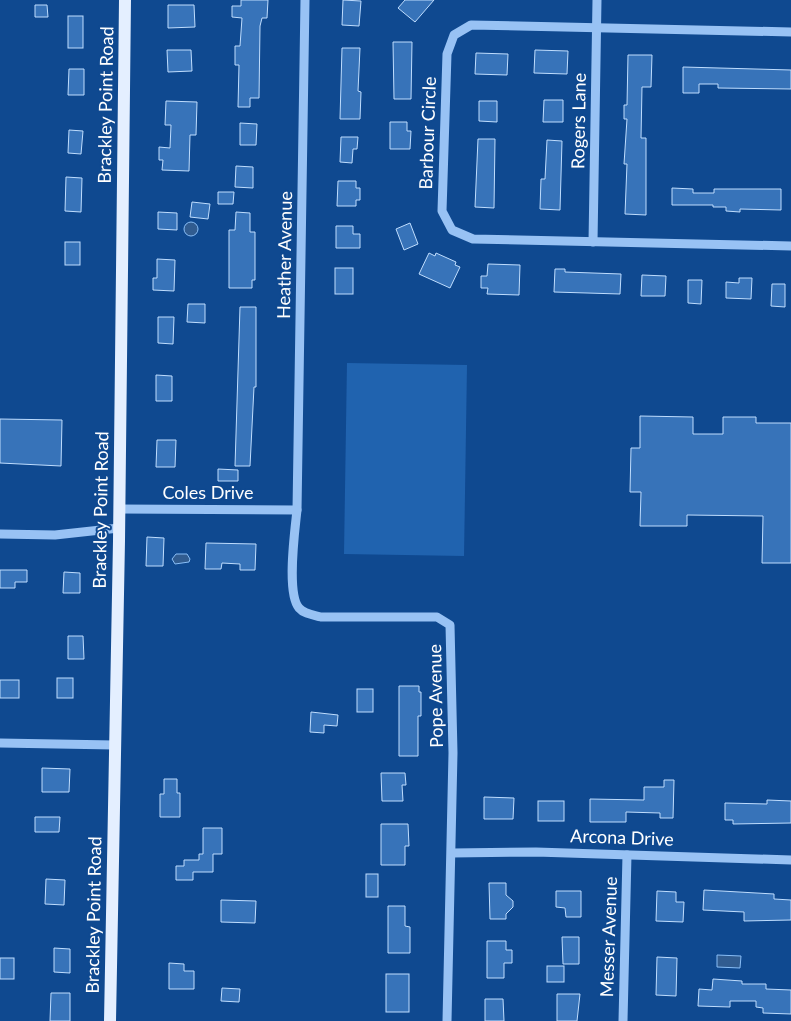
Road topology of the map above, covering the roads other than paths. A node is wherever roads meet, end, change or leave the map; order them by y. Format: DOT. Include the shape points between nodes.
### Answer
graph roads {
  1 [pos="125,0"];
  2 [pos="305,0"];
  3 [pos="597,0"];
  4 [pos="597,28"];
  5 [pos="791,32"];
  6 [pos="593,242"];
  7 [pos="791,246"];
  8 [pos="119,509"];
  9 [pos="297,510"];
  10 [pos="119,528"];
  11 [pos="0,534"];
  12 [pos="0,742"];
  13 [pos="114,745"];
  14 [pos="452,853"];
  15 [pos="627,855"];
  16 [pos="791,860"];
  17 [pos="110,1021"];
  18 [pos="447,1021"];
  19 [pos="622,1021"];
  1 -- 8 [label="main road, Brackley Point Road"];
  2 -- 9 [label="street, Heather Avenue"];
  3 -- 4 [label="street, Rogers Lane"];
  4 -- 5 [label="street, Barbour Circle"];
  4 -- 6 [label="street, Rogers Lane"];
  4 -- 6 [label="street, Barbour Circle" via="471,25 454,35 447,54 442,210 452,230 473,239"];
  6 -- 7 [label="street, Barbour Circle"];
  8 -- 9 [label="street, Coles Drive"];
  8 -- 10 [label="main road, Brackley Point Road"];
  9 -- 14 [label="street, Pope Avenue" via="293,588 299,608 321,617 437,617 450,625"];
  10 -- 11 [label="street" via="55,535"];
  10 -- 13 [label="main road, Brackley Point Road"];
  12 -- 13 [label="street"];
  13 -- 17 [label="main road, Brackley Point Road"];
  14 -- 15 [label="street, Arcona Drive"];
  14 -- 18 [label="street, Pope Avenue"];
  15 -- 16 [label="street, Arcona Drive"];
  15 -- 19 [label="street, Messer Avenue"];
}
